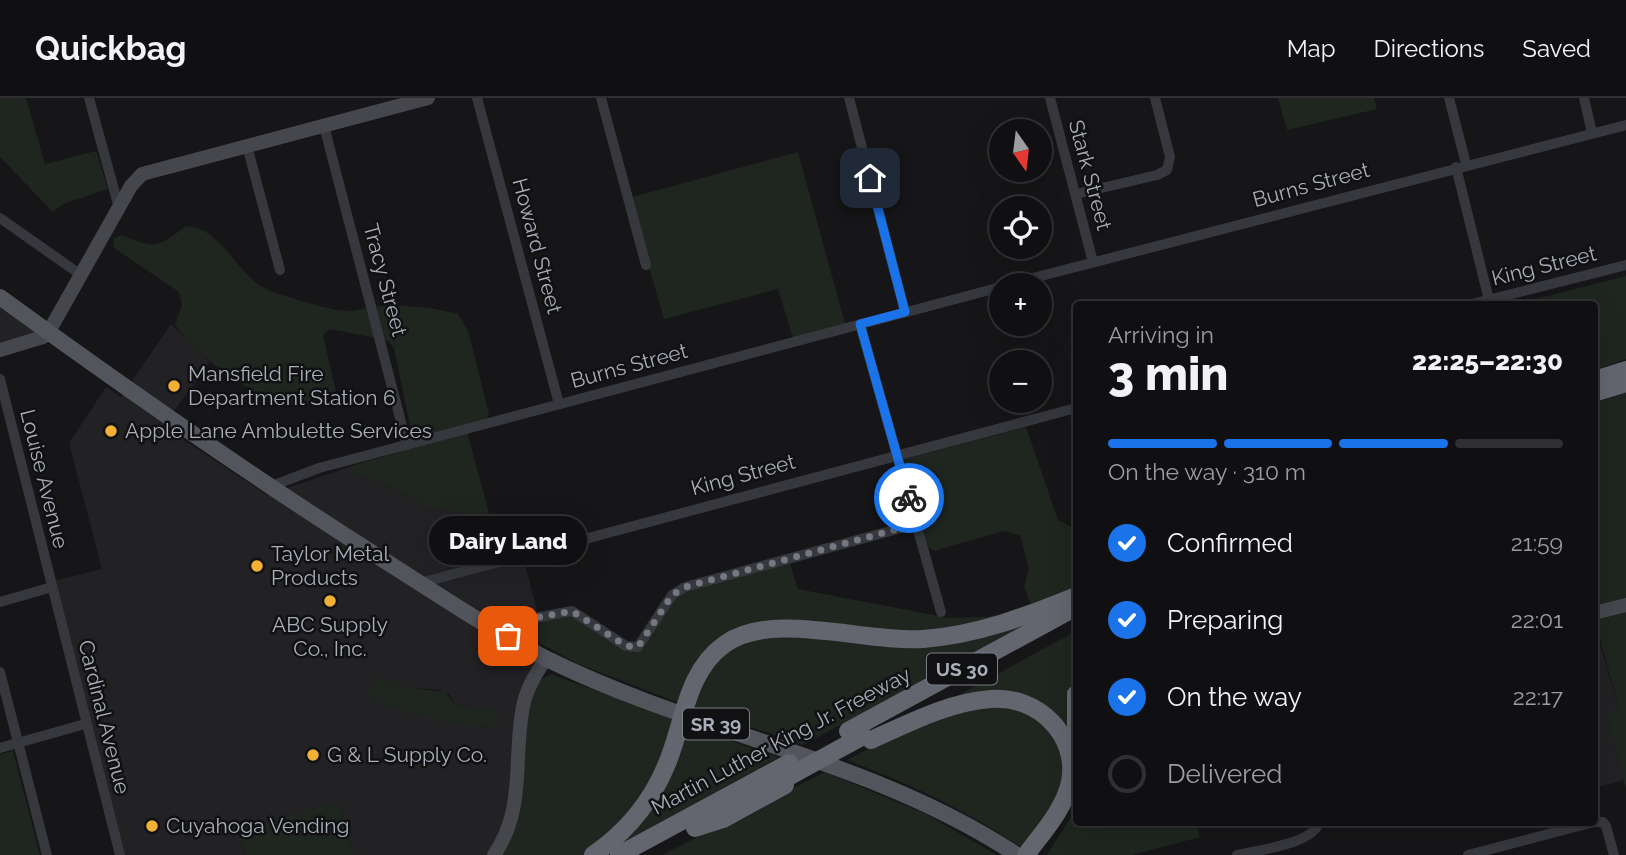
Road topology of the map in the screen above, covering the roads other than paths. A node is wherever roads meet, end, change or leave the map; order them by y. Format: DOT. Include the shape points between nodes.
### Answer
graph roads {
  1 [pos="89,98"];
  2 [pos="428,98"];
  3 [pos="477,98"];
  4 [pos="601,98"];
  5 [pos="849,98"];
  6 [pos="1050,98"];
  7 [pos="1155,98"];
  8 [pos="1449,98"];
  9 [pos="1584,98"];
  10 [pos="1626,125"];
  11 [pos="324,126"];
  12 [pos="1592,133"];
  13 [pos="247,146"];
  14 [pos="1461,166"];
  15 [pos="1076,194"];
  16 [pos="119,208"];
  17 [pos="0,218"];
  18 [pos="1093,262"];
  19 [pos="646,265"];
  20 [pos="1626,265"];
  21 [pos="280,270"];
  22 [pos="1052,273"];
  23 [pos="81,275"];
  24 [pos="989,290"];
  25 [pos="0,296"];
  26 [pos="1489,300"];
  27 [pos="1485,301"];
  28 [pos="905,312"];
  29 [pos="860,324"];
  30 [pos="48,333"];
  31 [pos="0,350"];
  32 [pos="1626,370"];
  33 [pos="0,379"];
  34 [pos="1598,379"];
  35 [pos="1626,383"];
  36 [pos="1598,392"];
  37 [pos="559,404"];
  38 [pos="1073,409"];
  39 [pos="407,445"];
  40 [pos="897,454"];
  41 [pos="269,487"];
  42 [pos="916,524"];
  43 [pos="420,583"];
  44 [pos="52,587"];
  45 [pos="1073,597"];
  46 [pos="0,602"];
  47 [pos="1626,605"];
  48 [pos="1073,609"];
  49 [pos="941,612"];
  50 [pos="1598,612"];
  51 [pos="1073,622"];
  52 [pos="508,636"];
  53 [pos="546,658"];
  54 [pos="0,672"];
  55 [pos="683,713"];
  56 [pos="85,724"];
  57 [pos="860,736"];
  58 [pos="18,743"];
  59 [pos="0,748"];
  60 [pos="775,781"];
  61 [pos="1073,801"];
  62 [pos="1598,822"];
  63 [pos="1318,826"];
  64 [pos="1579,826"];
  65 [pos="47,855"];
  66 [pos="120,855"];
  67 [pos="494,855"];
  68 [pos="593,855"];
  69 [pos="619,855"];
  70 [pos="644,855"];
  71 [pos="1017,855"];
  72 [pos="1026,855"];
  73 [pos="1038,855"];
  74 [pos="1237,855"];
  75 [pos="1468,855"];
  76 [pos="1614,855"];
  1 -- 16 [label="street"];
  2 -- 11 [label="street"];
  3 -- 37 [label="street, Howard Street"];
  4 -- 19 [label="street"];
  5 -- 28 [label="street"];
  6 -- 15 [label="street, Stark Street"];
  7 -- 15 [label="street" via="1170,157 1167,170"];
  8 -- 14 [label="street"];
  9 -- 12 [label="street"];
  10 -- 12 [label="street, Burns Street"];
  11 -- 13 [label="street"];
  11 -- 39 [label="street, Tracy Street"];
  12 -- 14 [label="street, Burns Street"];
  13 -- 16 [label="street" via="142,174"];
  13 -- 21 [label="street"];
  14 -- 18 [label="street, Burns Street"];
  14 -- 26 [label="street"];
  15 -- 18 [label="street, Stark Street"];
  16 -- 23 [label="street"];
  17 -- 23 [label="street"];
  18 -- 22 [label="street, Burns Street"];
  20 -- 26 [label="street, King Street"];
  23 -- 30 [label="street"];
  24 -- 28 [label="street, Burns Street"];
  25 -- 30 [label="main road, SR 39"];
  26 -- 27 [label="street, King Street"];
  28 -- 29 [label="street, Burns Street"];
  29 -- 37 [label="street, Burns Street"];
  29 -- 40 [label="street"];
  30 -- 31 [label="street"];
  30 -- 41 [label="main road, SR 39"];
  32 -- 34 [label="highway"];
  33 -- 44 [label="street, Louise Avenue"];
  35 -- 36 [label="highway"];
  37 -- 39 [label="street, Burns Street"];
  38 -- 40 [label="street, King Street"];
  39 -- 41 [label="street, Burns Street" via="291,476"];
  40 -- 42 [label="street"];
  40 -- 43 [label="street, King Street"];
  41 -- 43 [label="main road, SR 39"];
  42 -- 49 [label="street"];
  42 -- 52 [label="street" via="685,587 672,595 638,647 626,646 572,611 529,619"];
  43 -- 52 [label="main road, SR 39"];
  44 -- 46 [label="street"];
  44 -- 56 [label="street, Cardinal Avenue"];
  45 -- 55 [label="highway" via="1002,624 943,637 873,639 779,628 752,630 710,657"];
  47 -- 50 [label="street"];
  48 -- 57 [label="highway, Martin Luther King Jr. Freeway / US 30"];
  51 -- 57 [label="highway, Martin Luther King Jr. Freeway / US 30"];
  52 -- 53 [label="main road, SR 39"];
  53 -- 55 [label="main road, SR 39"];
  53 -- 67 [label="street" via="525,700 516,799 509,828"];
  54 -- 58 [label="street"];
  55 -- 68 [label="highway" via="652,795 623,830"];
  55 -- 71 [label="main road, SR 39" via="902,791"];
  56 -- 58 [label="street"];
  56 -- 66 [label="street, Cardinal Avenue"];
  57 -- 60 [label="highway, Martin Luther King Jr. Freeway / US 30, bridge"];
  57 -- 72 [label="highway" via="977,700 1017,700 1044,714 1067,746 1070,783 1056,813"];
  58 -- 59 [label="street"];
  58 -- 65 [label="street"];
  60 -- 69 [label="highway, Martin Luther King Jr. Freeway / US 30"];
  60 -- 70 [label="highway, Martin Luther King Jr. Freeway / US 30"];
  61 -- 73 [label="highway"];
  62 -- 76 [label="street" via="1606,826"];
  63 -- 74 [label="street" via="1306,838"];
  64 -- 75 [label="street"];
}
